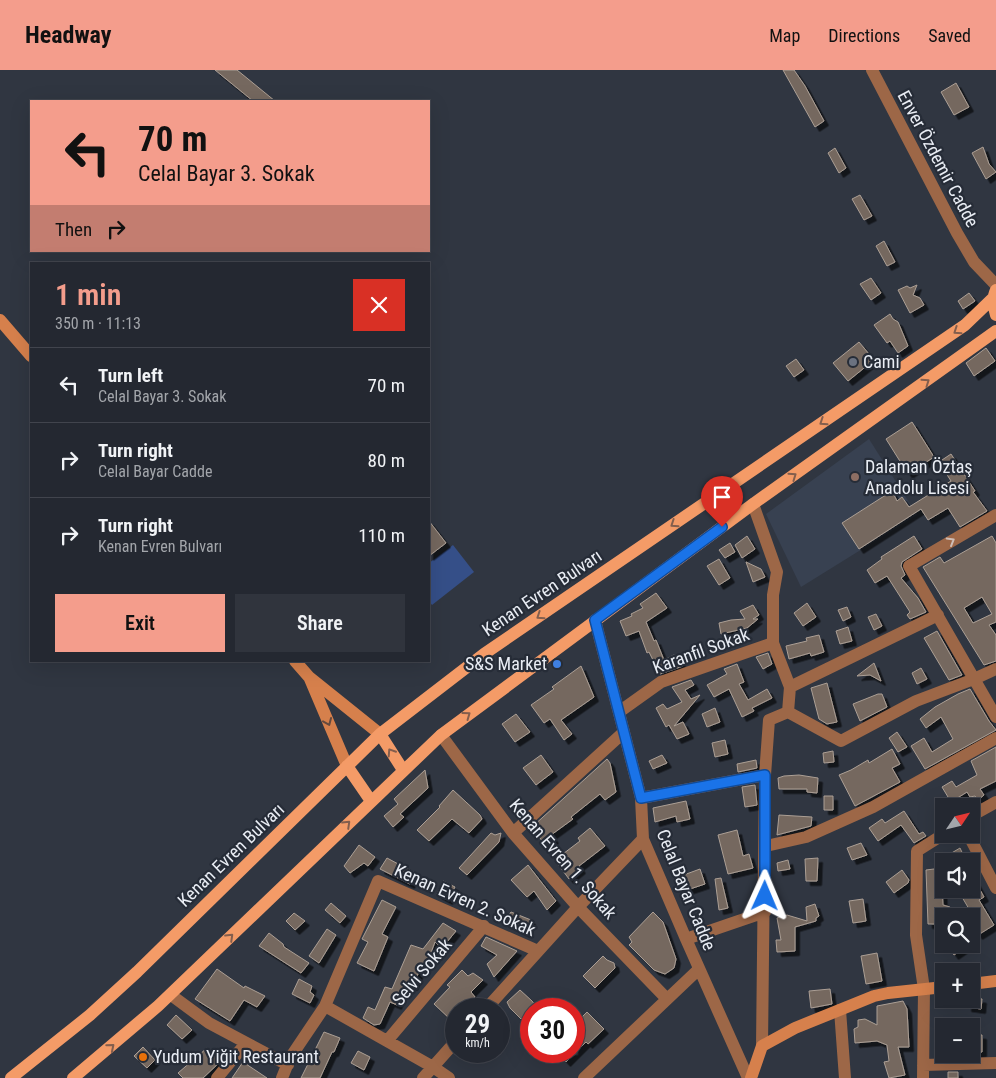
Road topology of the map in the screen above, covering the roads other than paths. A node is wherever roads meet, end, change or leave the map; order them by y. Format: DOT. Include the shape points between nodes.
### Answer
graph roads {
  1 [pos="872,70"];
  2 [pos="996,285"];
  3 [pos="995,294"];
  4 [pos="996,315"];
  5 [pos="0,320"];
  6 [pos="996,331"];
  7 [pos="30,355"];
  8 [pos="753,504"];
  9 [pos="996,516"];
  10 [pos="938,615"];
  11 [pos="595,620"];
  12 [pos="773,643"];
  13 [pos="296,662"];
  14 [pos="996,669"];
  15 [pos="309,677"];
  16 [pos="974,679"];
  17 [pos="790,687"];
  18 [pos="619,712"];
  19 [pos="788,712"];
  20 [pos="996,716"];
  21 [pos="624,732"];
  22 [pos="380,734"];
  23 [pos="441,734"];
  24 [pos="996,738"];
  25 [pos="347,766"];
  26 [pos="403,770"];
  27 [pos="765,775"];
  28 [pos="641,798"];
  29 [pos="371,801"];
  30 [pos="996,802"];
  31 [pos="980,811"];
  32 [pos="513,833"];
  33 [pos="643,839"];
  34 [pos="935,840"];
  35 [pos="973,843"];
  36 [pos="766,846"];
  37 [pos="996,888"];
  38 [pos="578,907"];
  39 [pos="764,912"];
  40 [pos="484,926"];
  41 [pos="686,939"];
  42 [pos="538,951"];
  43 [pos="699,969"];
  44 [pos="996,981"];
  45 [pos="980,983"];
  46 [pos="935,988"];
  47 [pos="924,989"];
  48 [pos="171,994"];
  49 [pos="496,998"];
  50 [pos="667,999"];
  51 [pos="325,1006"];
  52 [pos="840,1010"];
  53 [pos="388,1041"];
  54 [pos="246,1043"];
  55 [pos="762,1046"];
  56 [pos="445,1053"];
  57 [pos="996,1063"];
  58 [pos="923,1064"];
  59 [pos="288,1065"];
  60 [pos="433,1067"];
  61 [pos="11,1078"];
  62 [pos="73,1078"];
  63 [pos="217,1078"];
  64 [pos="282,1078"];
  65 [pos="423,1078"];
  66 [pos="449,1078"];
  67 [pos="584,1078"];
  68 [pos="750,1078"];
  69 [pos="845,1078"];
  70 [pos="922,1078"];
  1 -- 2 [label="street, Enver Özdemir Cadde" via="957,234 974,262"];
  3 -- 4 [label="main road"];
  3 -- 22 [label="main road, Kenan Evren Bulvarı, one-way" via="965,325 484,654"];
  5 -- 7 [label="street"];
  8 -- 6 [label="main road, one-way"];
  8 -- 11 [label="main road"];
  8 -- 12 [label="street" via="777,572 773,595"];
  10 -- 9 [label="street, one-way" via="909,566"];
  10 -- 16 [label="street"];
  10 -- 17 [label="street"];
  11 -- 18 [label="street, Celal Bayar Cadde"];
  23 -- 11 [label="main road, one-way"];
  12 -- 17 [label="street"];
  12 -- 18 [label="street, Karanfil Sokak" via="661,682"];
  13 -- 15 [label="street"];
  14 -- 16 [label="street"];
  15 -- 22 [label="street"];
  15 -- 25 [label="street, one-way"];
  16 -- 19 [label="street" via="916,701 841,741"];
  16 -- 20 [label="street"];
  17 -- 19 [label="street"];
  18 -- 21 [label="street, Celal Bayar Cadde"];
  19 -- 27 [label="street" via="769,720"];
  21 -- 28 [label="street, Celal Bayar Cadde"];
  21 -- 32 [label="street"];
  22 -- 25 [label="main road, Kenan Evren Bulvarı"];
  26 -- 22 [label="main road, one-way"];
  23 -- 26 [label="main road"];
  23 -- 32 [label="street, Kenan Evren 1. Sokak"];
  24 -- 36 [label="street" via="874,807 806,837"];
  25 -- 29 [label="main road"];
  25 -- 61 [label="main road, Kenan Evren Bulvarı" via="137,972 90,1015"];
  26 -- 29 [label="main road"];
  27 -- 28 [label="street"];
  27 -- 36 [label="street"];
  28 -- 33 [label="street, Celal Bayar Cadde"];
  48 -- 29 [label="main road, one-way"];
  30 -- 31 [label="street"];
  32 -- 38 [label="street, Kenan Evren 1. Sokak"];
  33 -- 38 [label="street"];
  33 -- 41 [label="street, Celal Bayar Cadde"];
  34 -- 47 [label="street" via="917,851 916,935"];
  35 -- 37 [label="street"];
  36 -- 39 [label="street"];
  38 -- 42 [label="street"];
  38 -- 50 [label="street, Kenan Evren 1. Sokak"];
  39 -- 41 [label="street"];
  39 -- 55 [label="street"];
  40 -- 42 [label="street, Kenan Evren 2. Sokak"];
  40 -- 51 [label="street, Kenan Evren 2. Sokak" via="378,881"];
  40 -- 53 [label="street, Selvi Sokak"];
  41 -- 43 [label="street, Celal Bayar Cadde"];
  42 -- 49 [label="street"];
  43 -- 50 [label="street"];
  43 -- 68 [label="street, Celal Bayar Cadde"];
  44 -- 45 [label="street"];
  46 -- 47 [label="street"];
  47 -- 52 [label="street" via="874,996"];
  47 -- 58 [label="street"];
  48 -- 54 [label="street" via="208,1023"];
  62 -- 48 [label="main road, one-way"];
  50 -- 67 [label="street"];
  51 -- 53 [label="street"];
  51 -- 59 [label="street"];
  52 -- 55 [label="street" via="795,1028"];
  52 -- 69 [label="street"];
  53 -- 60 [label="street"];
  54 -- 59 [label="street"];
  54 -- 63 [label="street"];
  55 -- 68 [label="street"];
  56 -- 60 [label="street"];
  57 -- 58 [label="street"];
  58 -- 70 [label="street"];
  59 -- 64 [label="street"];
  60 -- 65 [label="street"];
  60 -- 66 [label="street"];
}
